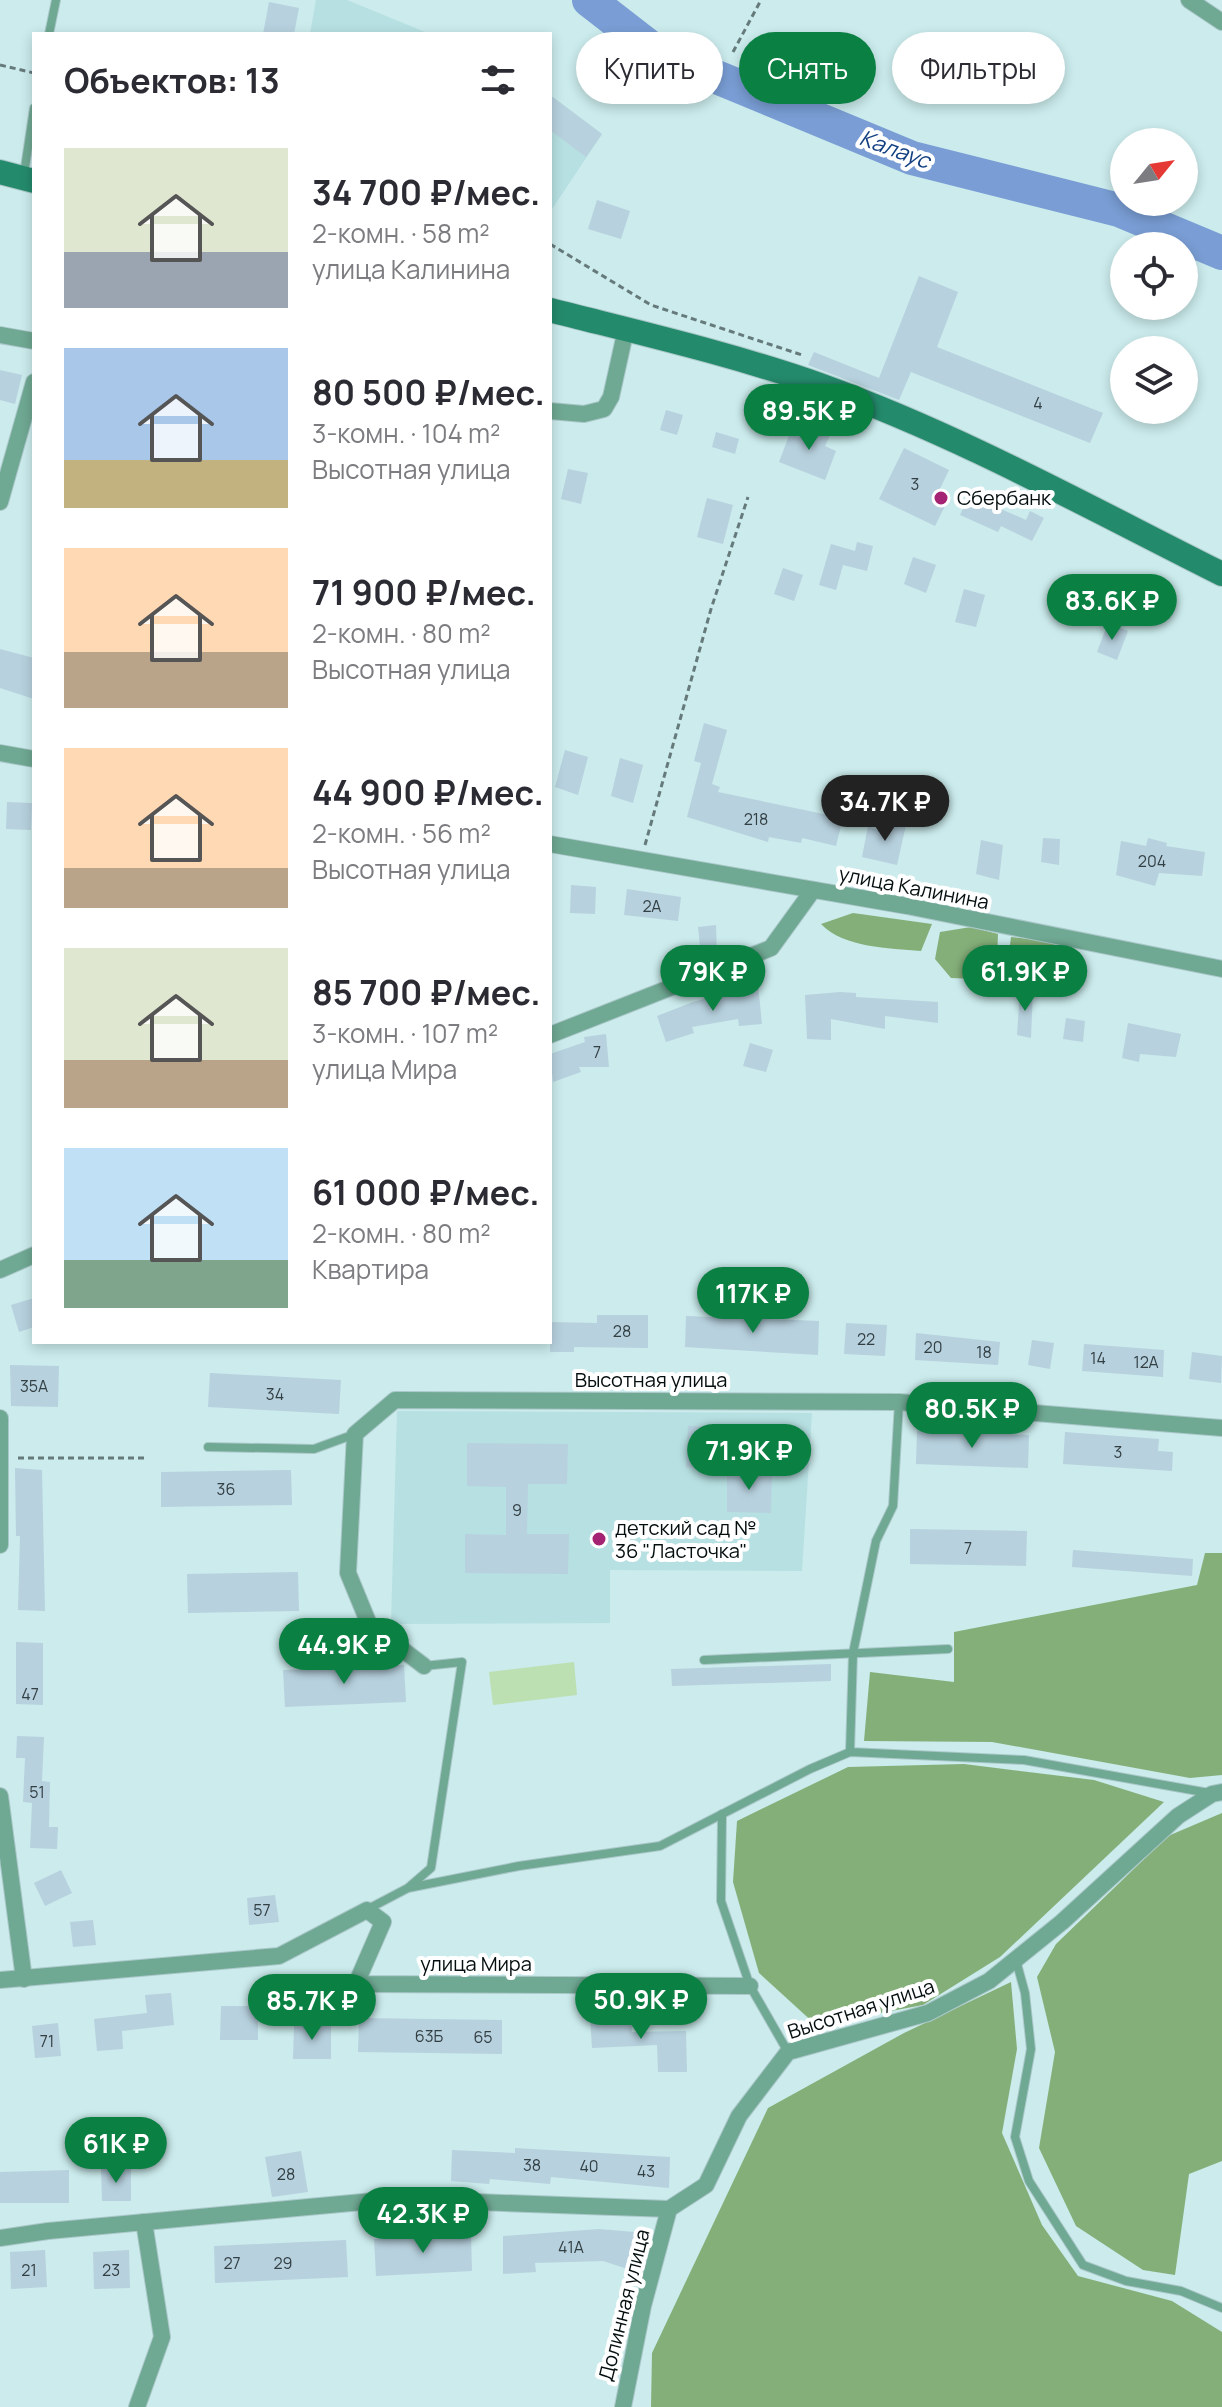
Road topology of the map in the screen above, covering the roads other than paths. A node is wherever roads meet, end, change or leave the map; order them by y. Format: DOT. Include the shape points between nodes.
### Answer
graph roads {
  1 [pos="56,0"];
  2 [pos="1189,0"];
  3 [pos="1222,22"];
  4 [pos="49,32"];
  5 [pos="32,117"];
  6 [pos="19,177"];
  7 [pos="552,310"];
  8 [pos="626,329"];
  9 [pos="0,335"];
  10 [pos="32,341"];
  11 [pos="32,389"];
  12 [pos="552,411"];
  13 [pos="0,502"];
  14 [pos="1222,574"];
  15 [pos="0,753"];
  16 [pos="32,759"];
  17 [pos="552,844"];
  18 [pos="813,890"];
  19 [pos="1222,969"];
  20 [pos="552,1034"];
  21 [pos="32,1256"];
  22 [pos="0,1270"];
  23 [pos="899,1402"];
  24 [pos="0,1418"];
  25 [pos="1222,1428"];
  26 [pos="355,1434"];
  27 [pos="208,1447"];
  28 [pos="0,1545"];
  29 [pos="948,1649"];
  30 [pos="853,1653"];
  31 [pos="704,1660"];
  32 [pos="424,1666"];
  33 [pos="850,1752"];
  34 [pos="1217,1793"];
  35 [pos="0,1796"];
  36 [pos="722,1814"];
  37 [pos="408,1888"];
  38 [pos="367,1910"];
  39 [pos="1015,1959"];
  40 [pos="24,1979"];
  41 [pos="0,1980"];
  42 [pos="750,1986"];
  43 [pos="788,2052"];
  44 [pos="706,2185"];
  45 [pos="669,2209"];
  46 [pos="144,2222"];
  47 [pos="0,2238"];
  48 [pos="1222,2308"];
  49 [pos="137,2407"];
  50 [pos="623,2407"];
  1 -- 4 [label="lane"];
  2 -- 3 [label="street"];
  5 -- 6 [label="lane"];
  7 -- 8 [label="street"];
  8 -- 12 [label="street" via="604,409 584,414"];
  8 -- 14 [label="street" via="821,385 1012,468"];
  9 -- 10 [label="street"];
  11 -- 13 [label="street"];
  15 -- 16 [label="street"];
  17 -- 18 [label="street, улица Калинина"];
  18 -- 19 [label="street, улица Калинина"];
  18 -- 20 [label="street" via="771,948"];
  21 -- 22 [label="street"];
  23 -- 25 [label="street, Высотная улица"];
  23 -- 26 [label="street, Высотная улица" via="395,1400"];
  23 -- 30 [label="lane" via="893,1506 876,1541"];
  24 -- 28 [label="street"];
  26 -- 27 [label="lane" via="314,1449"];
  26 -- 32 [label="street" via="348,1573 369,1624"];
  29 -- 30 [label="lane"];
  30 -- 31 [label="lane"];
  30 -- 33 [label="lane"];
  32 -- 37 [label="lane" via="462,1662 431,1868"];
  33 -- 34 [label="lane" via="1024,1760"];
  33 -- 36 [label="lane"];
  34 -- 39 [label="street, Высотная улица" via="1178,1816"];
  35 -- 40 [label="street"];
  36 -- 37 [label="lane" via="660,1846"];
  36 -- 42 [label="lane" via="721,1901"];
  37 -- 38 [label="lane"];
  38 -- 40 [label="street" via="279,1956"];
  38 -- 42 [label="street, улица Мира" via="383,1922 356,1984"];
  39 -- 43 [label="street, Высотная улица" via="989,1981 928,2013"];
  39 -- 48 [label="lane" via="1031,2049 1015,2137 1029,2181 1083,2265 1126,2281 1181,2291"];
  40 -- 41 [label="street"];
  42 -- 43 [label="lane"];
  43 -- 44 [label="street, Высотная улица" via="739,2116"];
  44 -- 45 [label="street, Долинная улица"];
  45 -- 46 [label="street" via="395,2199"];
  45 -- 50 [label="street, Долинная улица"];
  46 -- 47 [label="street"];
  46 -- 49 [label="street" via="162,2337"];
}
